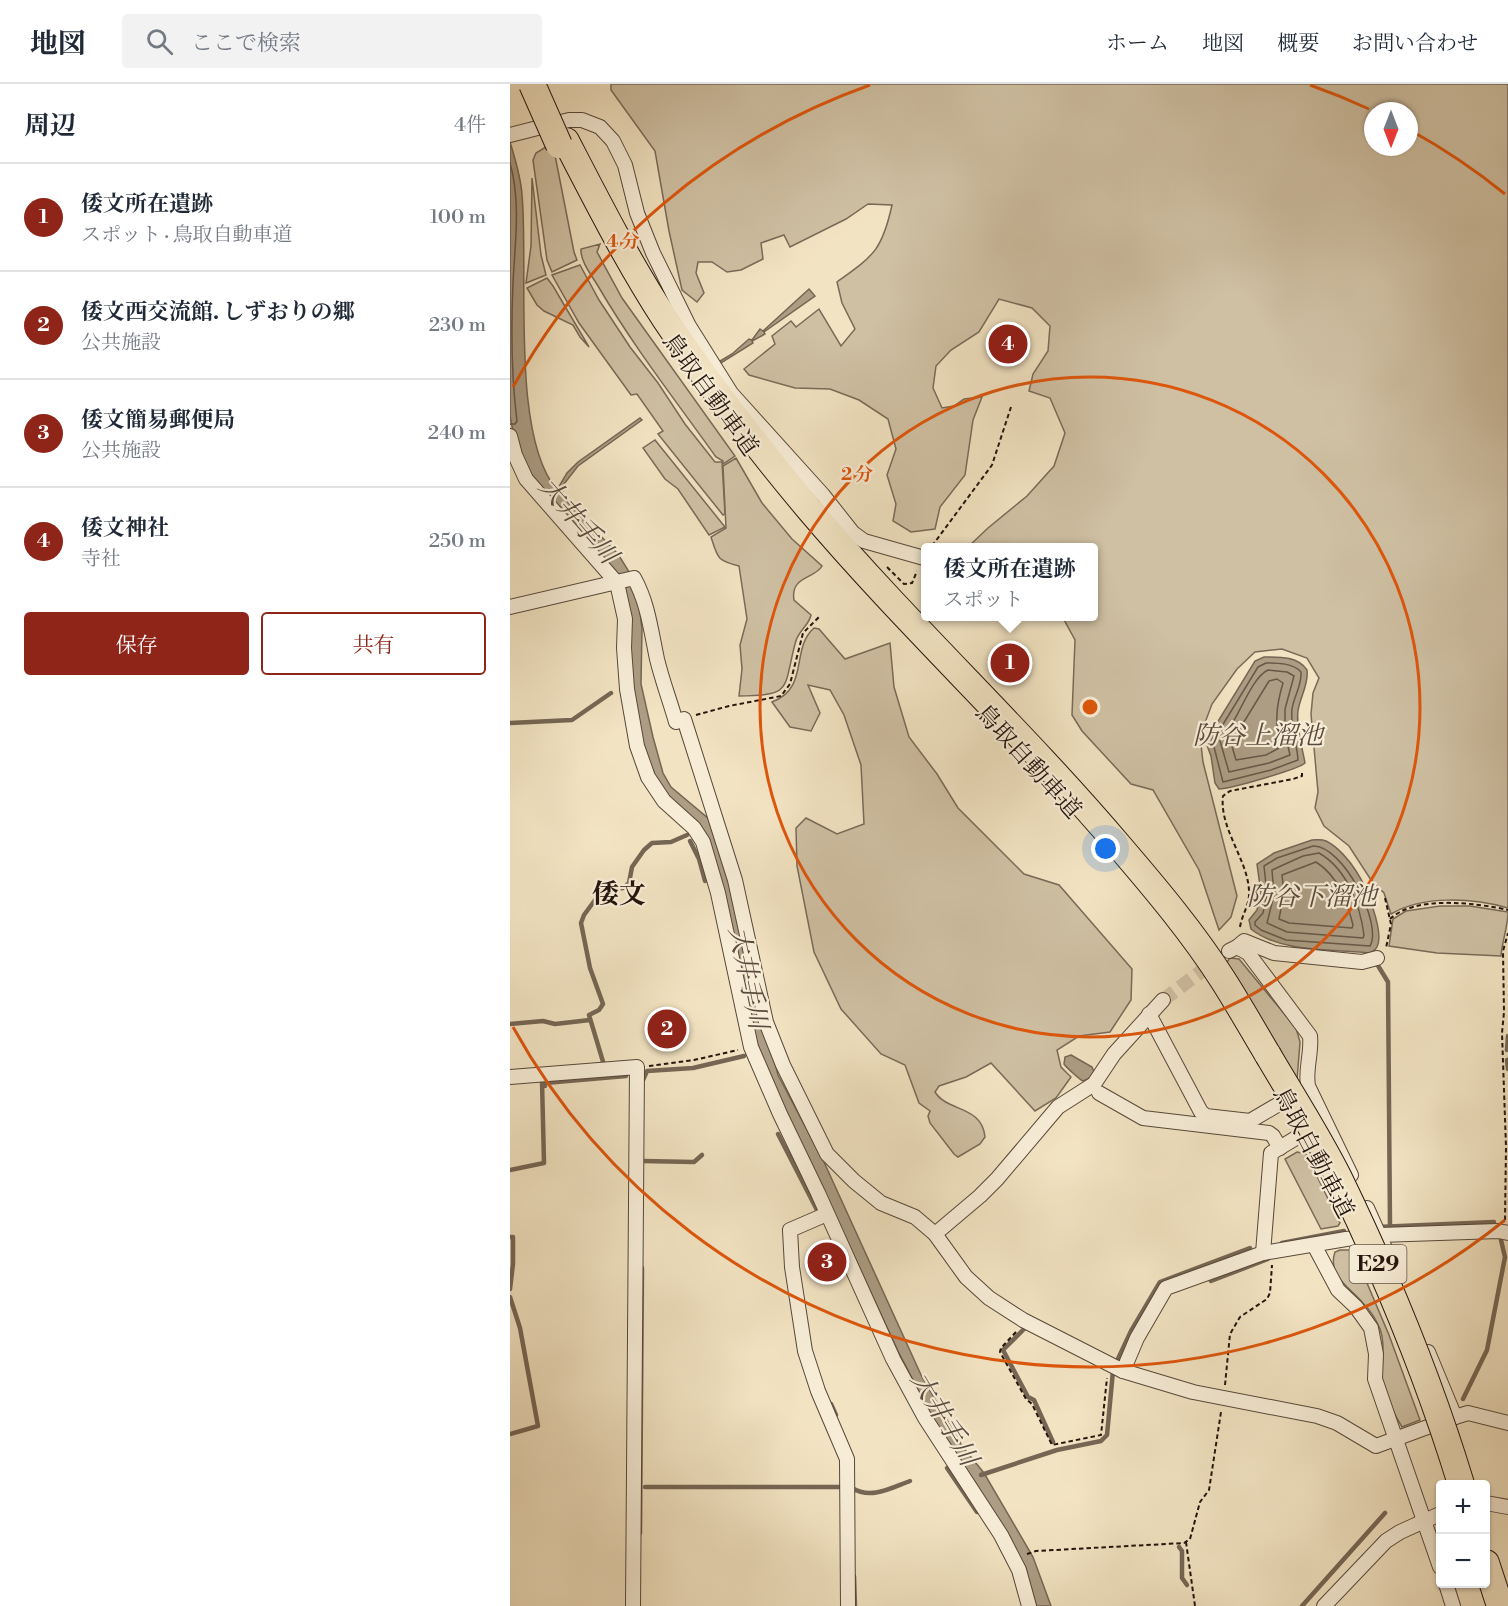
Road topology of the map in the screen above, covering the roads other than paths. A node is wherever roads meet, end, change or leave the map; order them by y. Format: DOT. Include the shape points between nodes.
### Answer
graph roads {
  1 [pos="532,84"];
  2 [pos="542,84"];
  3 [pos="512,134"];
  4 [pos="562,143"];
  5 [pos="510,436"];
  6 [pos="921,552"];
  7 [pos="617,583"];
  8 [pos="510,607"];
  9 [pos="1377,958"];
  10 [pos="1163,1000"];
  11 [pos="1149,1014"];
  12 [pos="1265,1057"];
  13 [pos="510,1077"];
  14 [pos="1308,1086"];
  15 [pos="1099,1093"];
  16 [pos="1325,1120"];
  17 [pos="1280,1148"];
  18 [pos="827,1214"];
  19 [pos="1506,1232"];
  20 [pos="935,1234"];
  21 [pos="1380,1235"];
  22 [pos="1314,1245"];
  23 [pos="1268,1252"];
  24 [pos="1123,1371"];
  25 [pos="1455,1417"];
  26 [pos="1508,1423"];
  27 [pos="1395,1439"];
  28 [pos="1450,1480"];
  29 [pos="1459,1480"];
  30 [pos="1490,1504"];
  31 [pos="1508,1507"];
  32 [pos="1436,1516"];
  33 [pos="1425,1520"];
  34 [pos="1436,1554"];
  35 [pos="1490,1577"];
  36 [pos="1447,1588"];
  37 [pos="1485,1588"];
  38 [pos="633,1606"];
  39 [pos="848,1606"];
  40 [pos="1029,1606"];
  41 [pos="1324,1606"];
  42 [pos="1453,1606"];
  43 [pos="1492,1606"];
  44 [pos="1500,1606"];
  1 -- 4 [label="highway, 鳥取自動車道 / E29, bridge"];
  2 -- 4 [label="highway, 鳥取自動車道 / E29"];
  3 -- 6 [label="street" via="569,120 600,127 613,141 625,165 637,213 653,253 689,326 731,393 853,533 864,542"];
  4 -- 12 [label="highway, 鳥取自動車道 / E29" via="627,274 711,401 873,596 1040,772 1214,983"];
  5 -- 7 [label="street" via="526,479"];
  7 -- 8 [label="street"];
  7 -- 18 [label="street" via="625,619 627,689 637,746 648,777 664,801 694,828 703,842 751,1047"];
  7 -- 20 [label="street" via="633,578 650,619 676,722 684,719 735,880 766,1022 783,1065 827,1154 881,1203 915,1217"];
  9 -- 14 [label="street" via="1362,962 1274,953 1244,941 1233,949 1248,953 1310,1036"];
  10 -- 11 [label="street"];
  11 -- 14 [label="street" via="1206,1116 1250,1121"];
  11 -- 20 [label="street" via="1094,1084 1058,1107 997,1179"];
  12 -- 28 [label="highway, 鳥取自動車道 / E29" via="1331,1181 1375,1278 1410,1361"];
  12 -- 29 [label="highway, 鳥取自動車道 / E29, bridge" via="1338,1177 1417,1359"];
  13 -- 38 [label="street" via="638,1067"];
  14 -- 16 [label="street"];
  15 -- 17 [label="street" via="1143,1118 1269,1134"];
  16 -- 17 [label="street"];
  16 -- 21 [label="street"];
  17 -- 23 [label="street" via="1271,1153"];
  18 -- 39 [label="street" via="790,1230 805,1351 847,1459"];
  18 -- 40 [label="street" via="892,1359 925,1418 1001,1535 1019,1570"];
  19 -- 21 [label="street"];
  20 -- 24 [label="street" via="966,1277 989,1298 1026,1322"];
  21 -- 22 [label="street"];
  21 -- 25 [label="street"];
  22 -- 23 [label="street"];
  22 -- 27 [label="street" via="1338,1290 1371,1328 1375,1379"];
  23 -- 24 [label="street" via="1166,1288"];
  24 -- 27 [label="street" via="1223,1398 1317,1416 1376,1446"];
  25 -- 26 [label="street" via="1468,1413"];
  25 -- 27 [label="street"];
  27 -- 33 [label="street"];
  30 -- 31 [label="street"];
  32 -- 33 [label="street"];
  33 -- 34 [label="street"];
  33 -- 41 [label="street" via="1386,1541"];
  35 -- 44 [label="highway"];
  36 -- 42 [label="street"];
  37 -- 43 [label="highway"];
}
